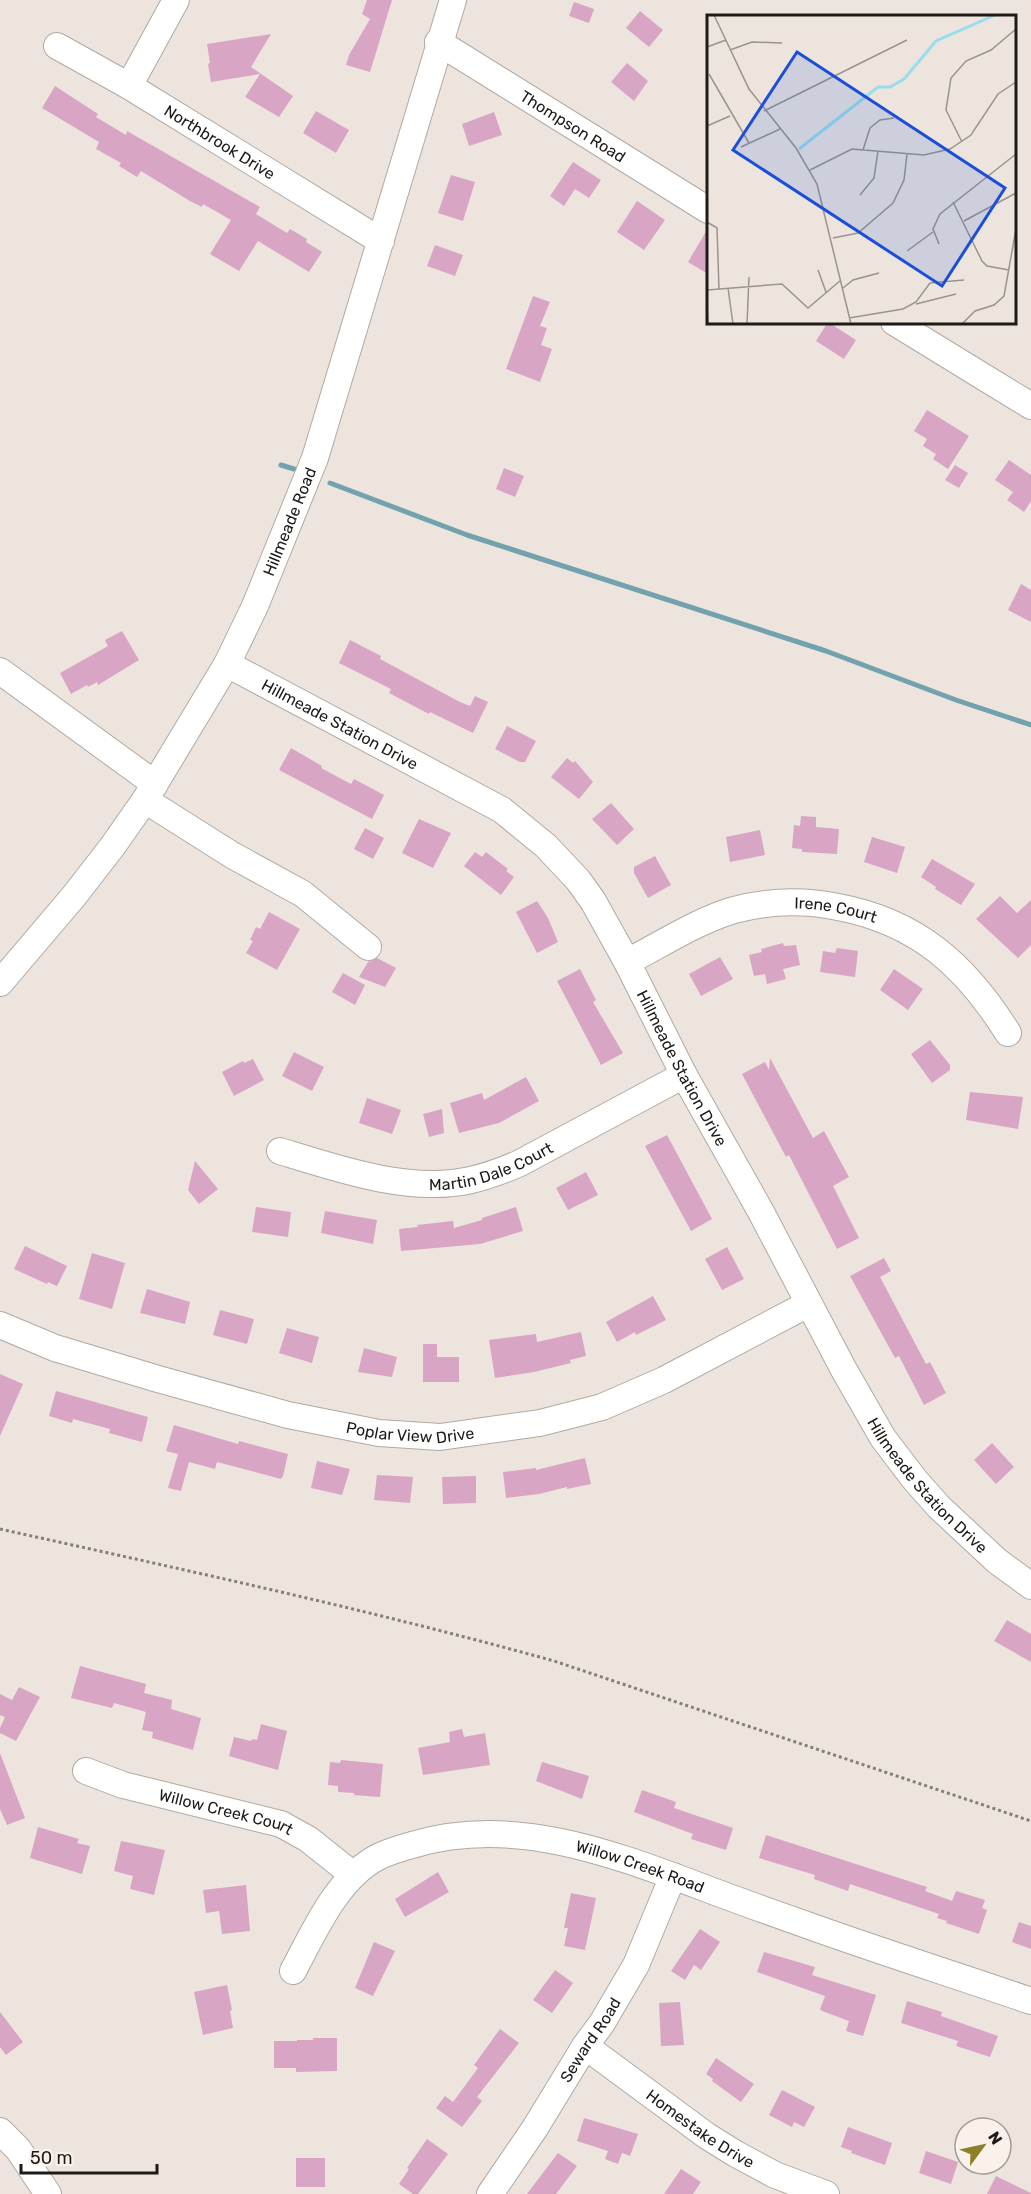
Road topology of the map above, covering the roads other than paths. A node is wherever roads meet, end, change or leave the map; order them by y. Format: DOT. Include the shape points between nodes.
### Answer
graph roads {
  1 [pos="176,0"];
  2 [pos="453,0"];
  3 [pos="438,42"];
  4 [pos="57,46"];
  5 [pos="129,86"];
  6 [pos="707,209"];
  7 [pos="381,241"];
  8 [pos="897,324"];
  9 [pos="1031,406"];
  10 [pos="227,664"];
  11 [pos="0,671"];
  12 [pos="150,792"];
  13 [pos="368,947"];
  14 [pos="627,962"];
  15 [pos="0,983"];
  16 [pos="1008,1033"];
  17 [pos="684,1075"];
  18 [pos="280,1151"];
  19 [pos="808,1304"];
  20 [pos="0,1325"];
  21 [pos="1031,1586"];
  22 [pos="86,1771"];
  23 [pos="352,1874"];
  24 [pos="673,1876"];
  25 [pos="293,1971"];
  26 [pos="1031,2001"];
  27 [pos="585,2046"];
  28 [pos="0,2131"];
  29 [pos="48,2194"];
  30 [pos="490,2194"];
  31 [pos="826,2194"];
  1 -- 5 [label="street"];
  2 -- 3 [label="street, Hillmeade Road"];
  3 -- 6 [label="street, Thompson Road"];
  3 -- 7 [label="street, Hillmeade Road"];
  4 -- 5 [label="street, Northbrook Drive"];
  5 -- 7 [label="street, Northbrook Drive"];
  7 -- 10 [label="street, Hillmeade Road" via="315,458"];
  8 -- 9 [label="street"];
  10 -- 12 [label="street, Hillmeade Road"];
  10 -- 14 [label="street, Hillmeade Station Drive" via="492,805 531,832 578,880"];
  11 -- 12 [label="street"];
  12 -- 13 [label="street" via="232,855 303,894"];
  12 -- 15 [label="street, Hillmeade Road" via="74,896"];
  14 -- 16 [label="street, Irene Court" via="702,923 737,910 789,902 820,903 889,920 926,941 972,983"];
  14 -- 17 [label="street, Hillmeade Station Drive"];
  17 -- 18 [label="street, Martin Dale Court" via="520,1163 470,1180 415,1183"];
  17 -- 19 [label="street, Hillmeade Station Drive"];
  19 -- 20 [label="street, Poplar View Drive" via="664,1380 602,1407 540,1423 440,1437 379,1433 288,1415 55,1348"];
  19 -- 21 [label="street, Hillmeade Station Drive" via="895,1454 939,1507 997,1561"];
  22 -- 23 [label="street, Willow Creek Court" via="123,1785 281,1824 308,1839"];
  23 -- 24 [label="street, Willow Creek Road" via="378,1857 428,1840 500,1833 604,1852"];
  23 -- 25 [label="street, Willow Creek Road"];
  24 -- 26 [label="street, Willow Creek Road" via="855,1943"];
  24 -- 27 [label="street, Seward Road" via="636,1965"];
  27 -- 30 [label="street, Seward Road"];
  27 -- 31 [label="street, Homestake Drive" via="736,2154 775,2175"];
  28 -- 29 [label="street" via="18,2149"];
}
